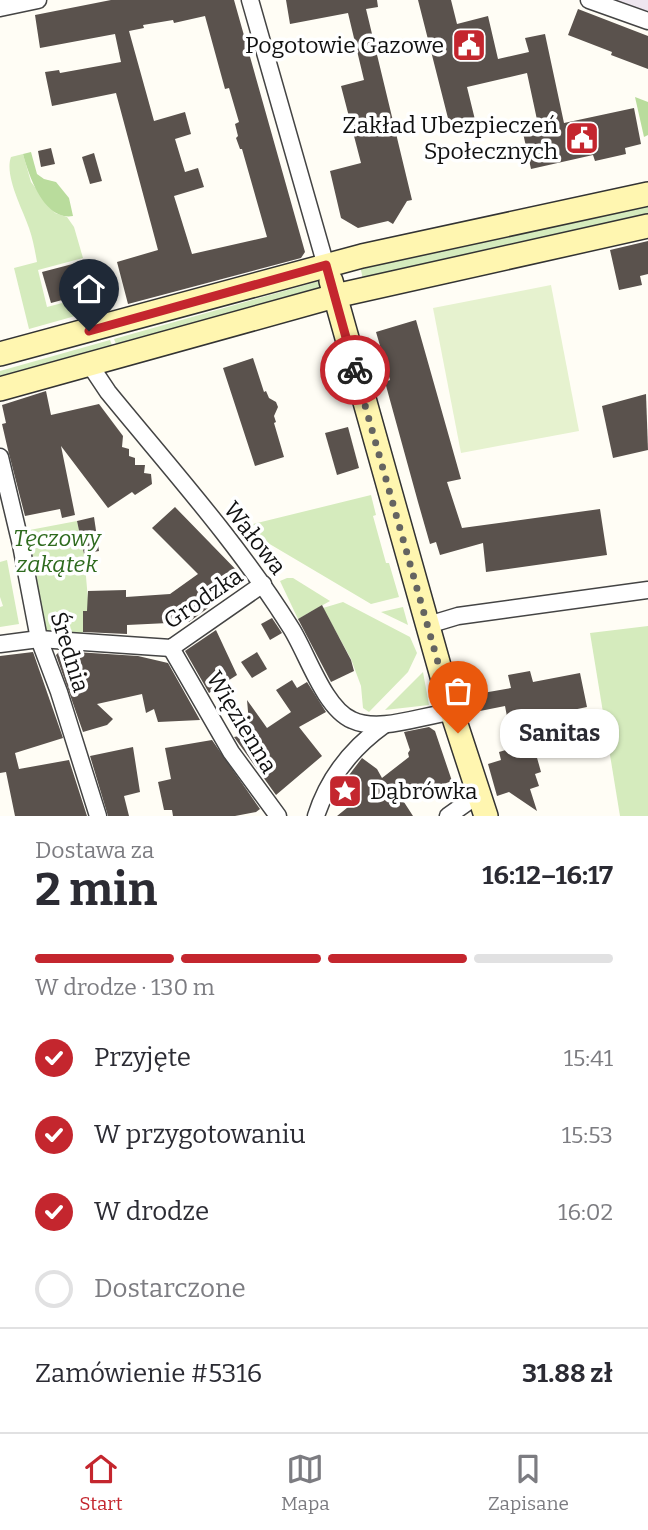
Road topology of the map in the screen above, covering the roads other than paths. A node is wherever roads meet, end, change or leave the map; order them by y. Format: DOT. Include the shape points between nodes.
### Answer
graph roads {
  1 [pos="38,0"];
  2 [pos="250,0"];
  3 [pos="589,0"];
  4 [pos="0,8"];
  5 [pos="648,21"];
  6 [pos="648,194"];
  7 [pos="648,226"];
  8 [pos="326,265"];
  9 [pos="335,296"];
  10 [pos="114,324"];
  11 [pos="0,354"];
  12 [pos="123,355"];
  13 [pos="90,365"];
  14 [pos="0,389"];
  15 [pos="0,457"];
  16 [pos="263,584"];
  17 [pos="648,590"];
  18 [pos="428,625"];
  19 [pos="38,639"];
  20 [pos="0,643"];
  21 [pos="171,648"];
  22 [pos="452,712"];
  23 [pos="384,725"];
  24 [pos="483,805"];
  25 [pos="98,816"];
  26 [pos="278,816"];
  27 [pos="316,816"];
  28 [pos="448,816"];
  1 -- 4 [label="street"];
  2 -- 8 [label="street"];
  3 -- 5 [label="street"];
  6 -- 8 [label="street"];
  7 -- 9 [label="street"];
  8 -- 9 [label="street"];
  8 -- 10 [label="street"];
  9 -- 12 [label="street"];
  9 -- 18 [label="street"];
  10 -- 11 [label="street"];
  10 -- 12 [label="street"];
  12 -- 13 [label="street"];
  13 -- 14 [label="street"];
  13 -- 16 [label="street, Wałowa"];
  15 -- 19 [label="street, Średnia"];
  16 -- 21 [label="street, Grodzka"];
  16 -- 23 [label="street, Wałowa" via="336,708 352,720"];
  17 -- 18 [label="street" via="458,616"];
  18 -- 22 [label="street"];
  19 -- 20 [label="street, Grodzka"];
  19 -- 21 [label="street, Grodzka"];
  19 -- 25 [label="street, Średnia"];
  21 -- 26 [label="street, Więzienna" via="231,752"];
  22 -- 23 [label="street, Wałowa"];
  22 -- 24 [label="street"];
  23 -- 27 [label="street, Wałowa" via="357,746 323,794"];
  24 -- 28 [label="street"];
}
